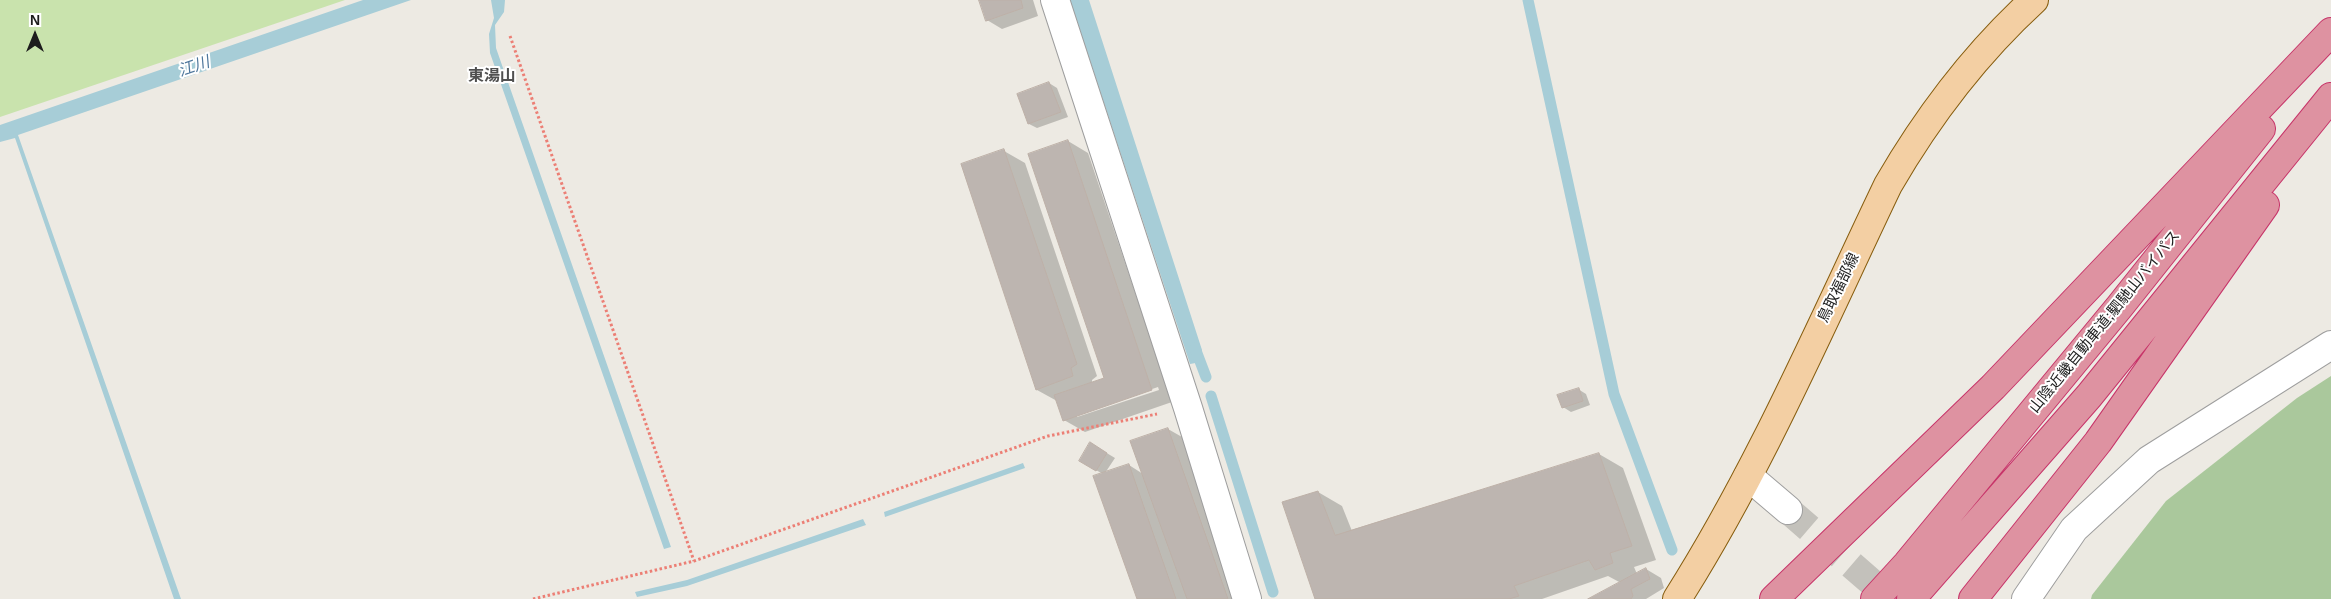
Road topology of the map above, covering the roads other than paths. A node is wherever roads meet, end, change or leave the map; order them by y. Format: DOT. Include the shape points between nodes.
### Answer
graph roads {
  1 [pos="1055,0"];
  2 [pos="2034,0"];
  3 [pos="2331,32"];
  4 [pos="2331,41"];
  5 [pos="2331,97"];
  6 [pos="2331,112"];
  7 [pos="2331,345"];
  8 [pos="1748,476"];
  9 [pos="1788,510"];
  10 [pos="1248,599"];
  11 [pos="1677,599"];
  12 [pos="1774,599"];
  13 [pos="1875,599"];
  14 [pos="1911,599"];
  15 [pos="1972,599"];
  16 [pos="2026,599"];
  1 -- 10 [label="street"];
  2 -- 8 [label="main road, 鳥取福部線" via="1982,51 1908,150 1888,185"];
  3 -- 12 [label="highway" via="2000,380"];
  4 -- 13 [label="highway, 山陰近畿自動車道;駟馳山バイパス" via="2120,306"];
  5 -- 14 [label="highway" via="2089,396"];
  6 -- 15 [label="highway" via="2098,442"];
  7 -- 16 [label="street" via="2149,460 2074,529"];
  8 -- 9 [label="street"];
  8 -- 11 [label="main road, 鳥取福部線"];
}
